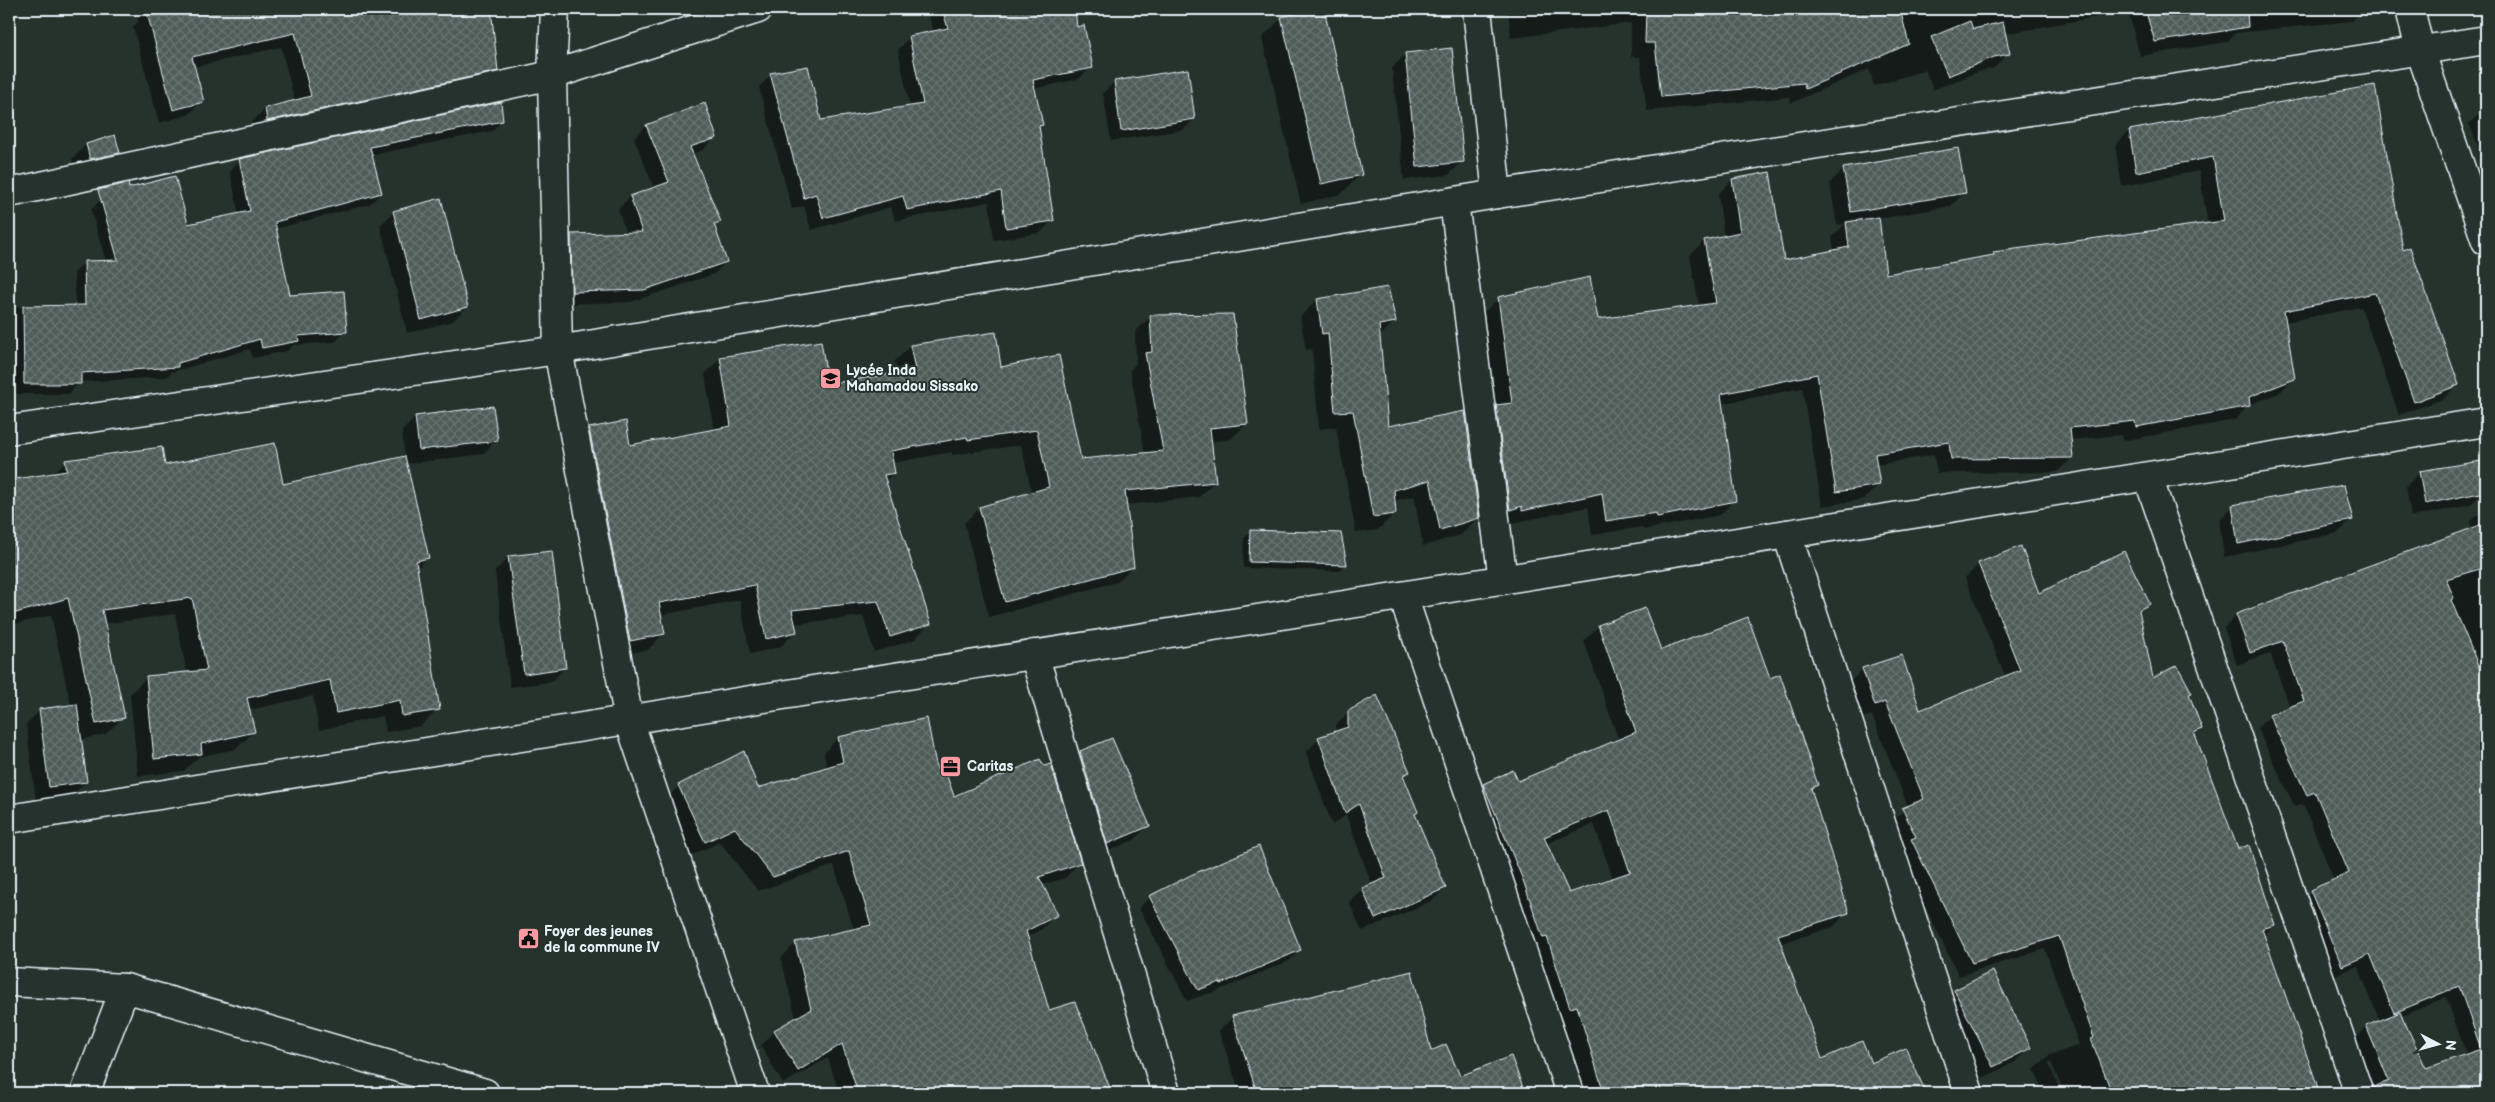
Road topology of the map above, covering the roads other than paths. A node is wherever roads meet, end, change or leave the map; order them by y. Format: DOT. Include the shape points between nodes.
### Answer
graph roads {
  1 [pos="555,9"];
  2 [pos="758,9"];
  3 [pos="1477,9"];
  4 [pos="2410,9"];
  5 [pos="2486,40"];
  6 [pos="2420,50"];
  7 [pos="552,75"];
  8 [pos="9,193"];
  9 [pos="1498,194"];
  10 [pos="1454,202"];
  11 [pos="2486,241"];
  12 [pos="558,350"];
  13 [pos="2486,422"];
  14 [pos="9,430"];
  15 [pos="2148,477"];
  16 [pos="1787,534"];
  17 [pos="1503,580"];
  18 [pos="1403,596"];
  19 [pos="1034,654"];
  20 [pos="629,720"];
  21 [pos="9,819"];
  22 [pos="9,982"];
  23 [pos="125,988"];
  24 [pos="85,1093"];
  25 [pos="484,1093"];
  26 [pos="755,1093"];
  27 [pos="1166,1093"];
  28 [pos="1570,1093"];
  29 [pos="1969,1093"];
  30 [pos="2359,1093"];
  1 -- 7 [label="street"];
  2 -- 7 [label="street"];
  3 -- 9 [label="street"];
  4 -- 6 [label="street"];
  5 -- 6 [label="street"];
  6 -- 9 [label="street"];
  6 -- 11 [label="street"];
  7 -- 8 [label="street"];
  7 -- 12 [label="street"];
  9 -- 10 [label="street"];
  10 -- 12 [label="street"];
  10 -- 17 [label="street"];
  12 -- 14 [label="street"];
  12 -- 20 [label="street"];
  13 -- 15 [label="street"];
  15 -- 16 [label="street"];
  15 -- 30 [label="street"];
  16 -- 17 [label="street"];
  16 -- 29 [label="street"];
  17 -- 18 [label="street"];
  18 -- 19 [label="street"];
  18 -- 28 [label="street"];
  19 -- 20 [label="street"];
  19 -- 27 [label="street"];
  20 -- 21 [label="street"];
  20 -- 26 [label="street"];
  22 -- 23 [label="street"];
  23 -- 24 [label="street"];
  23 -- 25 [label="street"];
}
